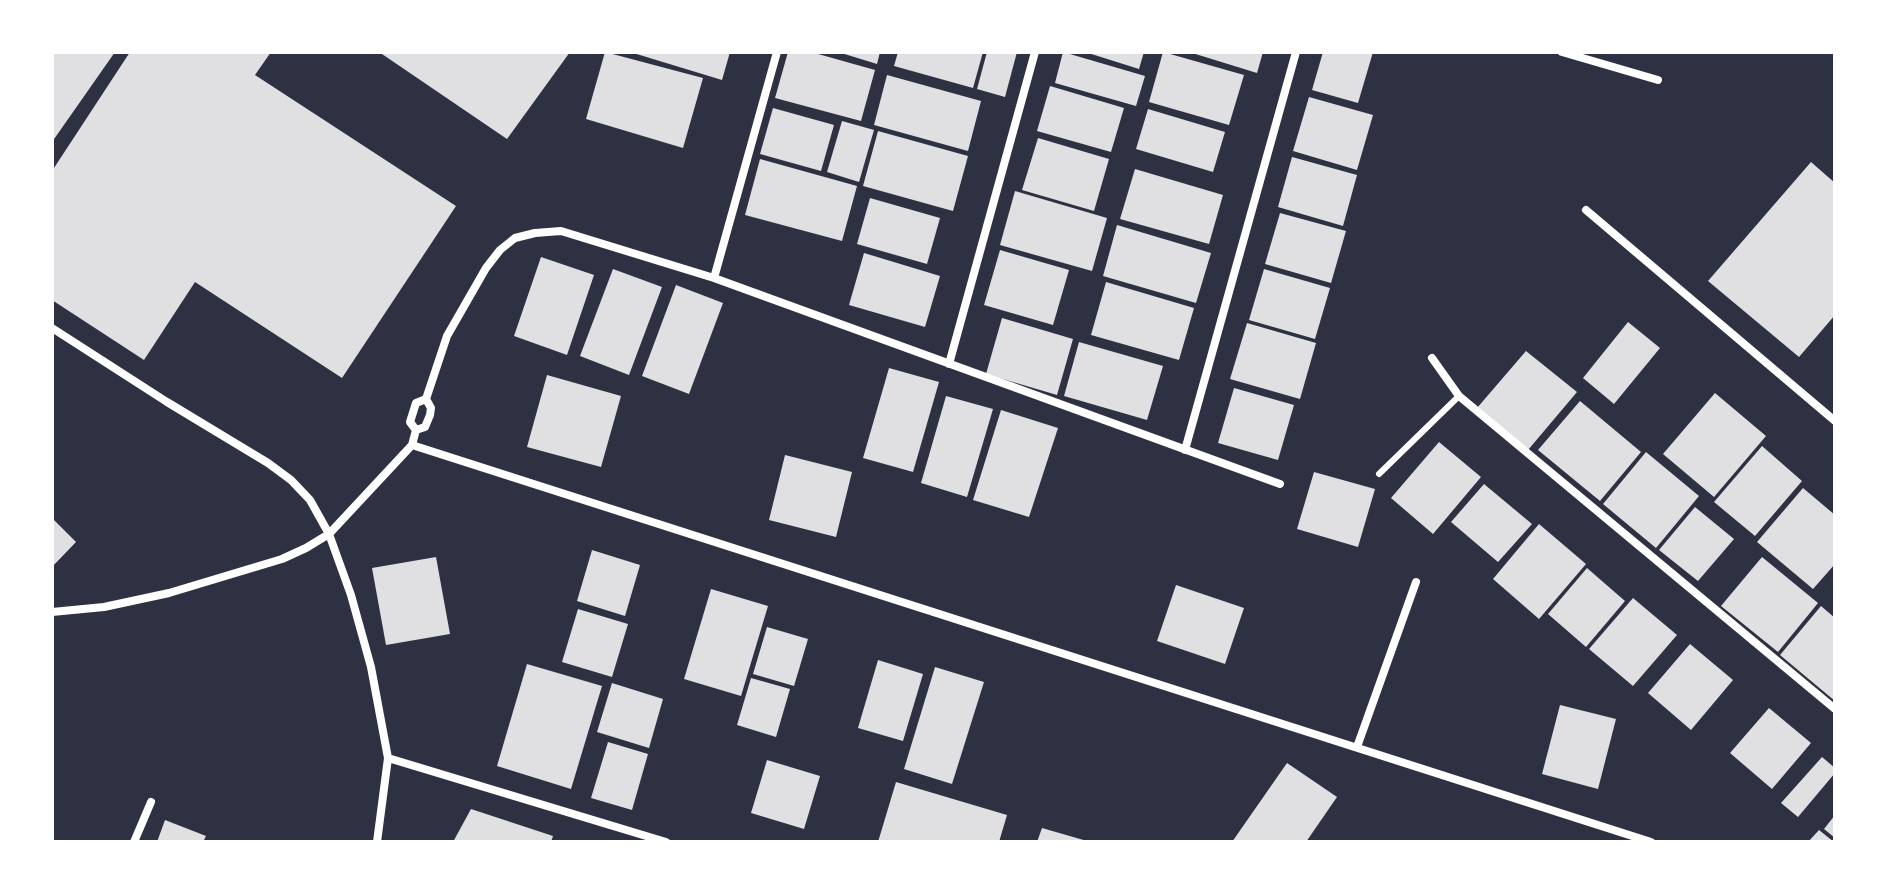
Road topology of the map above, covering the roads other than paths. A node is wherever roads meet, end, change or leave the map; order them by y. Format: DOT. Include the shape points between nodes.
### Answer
graph roads {
  1 [pos="777,52"];
  2 [pos="1035,52"];
  3 [pos="1296,52"];
  4 [pos="1562,52"];
  5 [pos="1658,80"];
  6 [pos="1586,210"];
  7 [pos="714,278"];
  8 [pos="52,328"];
  9 [pos="1432,358"];
  10 [pos="949,364"];
  11 [pos="1459,396"];
  12 [pos="426,399"];
  13 [pos="1835,421"];
  14 [pos="416,430"];
  15 [pos="412,445"];
  16 [pos="1185,450"];
  17 [pos="1379,474"];
  18 [pos="1280,484"];
  19 [pos="329,534"];
  20 [pos="1416,582"];
  21 [pos="52,612"];
  22 [pos="1835,709"];
  23 [pos="1357,747"];
  24 [pos="388,758"];
  25 [pos="151,802"];
  26 [pos="134,842"];
  27 [pos="377,842"];
  28 [pos="666,842"];
  29 [pos="1651,842"];
  1 -- 7 [label="street"];
  2 -- 10 [label="street"];
  3 -- 16 [label="street"];
  4 -- 5 [label="street"];
  6 -- 13 [label="street"];
  7 -- 10 [label="street"];
  7 -- 12 [label="street" via="561,231 515,238 500,250 463,304"];
  8 -- 19 [label="street" via="291,480 310,500"];
  9 -- 11 [label="street"];
  10 -- 16 [label="street"];
  11 -- 17 [label="lane"];
  11 -- 22 [label="street"];
  12 -- 14 [label="street" via="430,415 425,427"];
  12 -- 14 [label="street" via="416,403 410,422"];
  14 -- 15 [label="street"];
  15 -- 19 [label="street"];
  15 -- 23 [label="street"];
  16 -- 18 [label="street"];
  19 -- 21 [label="street" via="282,559 169,593"];
  19 -- 24 [label="street" via="371,667"];
  20 -- 23 [label="street"];
  23 -- 29 [label="street"];
  24 -- 27 [label="street"];
  24 -- 28 [label="street"];
  25 -- 26 [label="street"];
}
